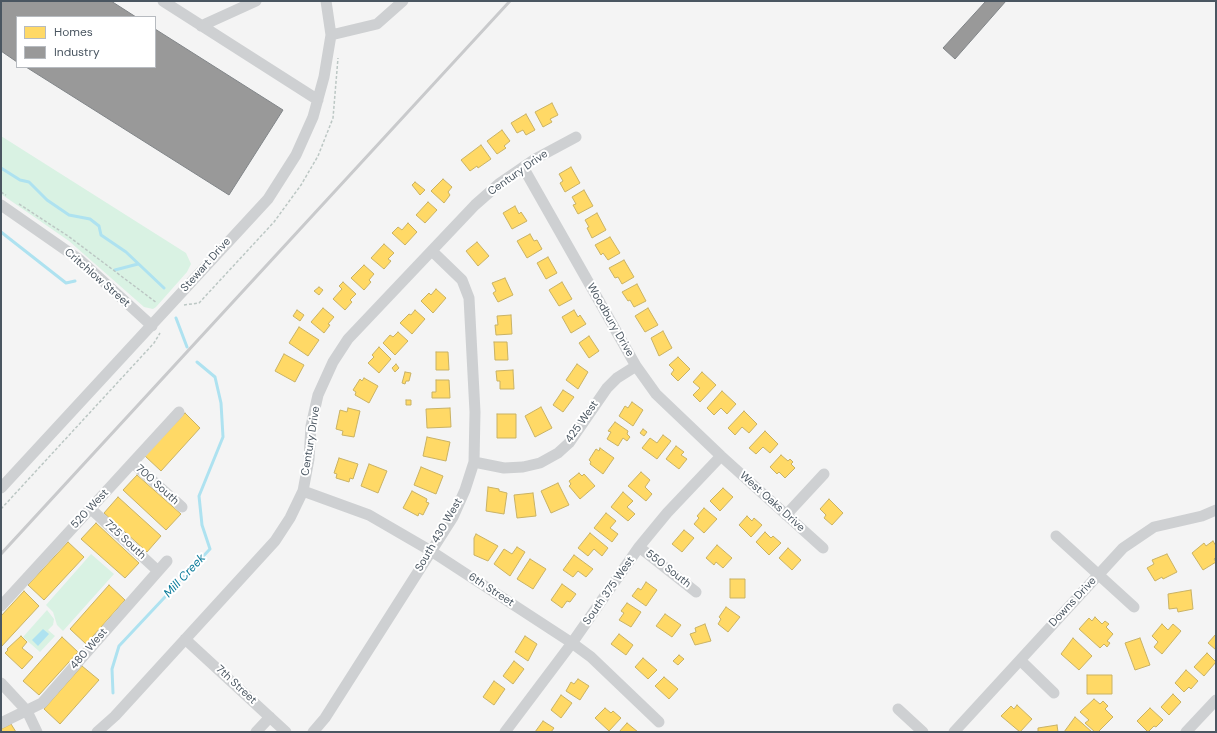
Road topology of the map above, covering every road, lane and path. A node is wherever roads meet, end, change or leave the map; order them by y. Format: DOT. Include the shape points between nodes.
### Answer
graph roads {
  1 [pos="163,1"];
  2 [pos="256,1"];
  3 [pos="326,1"];
  4 [pos="403,1"];
  5 [pos="201,26"];
  6 [pos="330,35"];
  7 [pos="318,100"];
  8 [pos="576,137"];
  9 [pos="524,167"];
  10 [pos="1,205"];
  11 [pos="432,251"];
  12 [pos="152,326"];
  13 [pos="636,366"];
  14 [pos="178,412"];
  15 [pos="721,456"];
  16 [pos="474,462"];
  17 [pos="133,463"];
  18 [pos="824,474"];
  19 [pos="1,488"];
  20 [pos="303,491"];
  21 [pos="182,507"];
  22 [pos="91,508"];
  23 [pos="1216,510"];
  24 [pos="786,515"];
  25 [pos="1056,536"];
  26 [pos="639,547"];
  27 [pos="823,548"];
  28 [pos="431,551"];
  29 [pos="166,561"];
  30 [pos="158,571"];
  31 [pos="1098,575"];
  32 [pos="696,592"];
  33 [pos="1,606"];
  34 [pos="1134,607"];
  35 [pos="186,639"];
  36 [pos="572,643"];
  37 [pos="1020,660"];
  38 [pos="1,683"];
  39 [pos="1054,692"];
  40 [pos="1216,700"];
  41 [pos="898,709"];
  42 [pos="27,711"];
  43 [pos="270,717"];
  44 [pos="659,722"];
  45 [pos="1,723"];
  46 [pos="38,732"];
  47 [pos="97,732"];
  48 [pos="256,732"];
  49 [pos="286,732"];
  50 [pos="313,732"];
  51 [pos="505,732"];
  52 [pos="923,732"];
  53 [pos="954,732"];
  54 [pos="1186,732"];
  1 -- 5 [label="street"];
  2 -- 5 [label="street"];
  3 -- 6 [label="street, Stewart Drive"];
  4 -- 6 [label="street" via="377,24"];
  5 -- 7 [label="street"];
  6 -- 7 [label="street, Stewart Drive"];
  7 -- 12 [label="street, Stewart Drive" via="296,155 268,198"];
  8 -- 9 [label="street, Century Drive"];
  9 -- 11 [label="street, Century Drive" via="500,183 475,205"];
  9 -- 13 [label="street, Woodbury Drive"];
  10 -- 12 [label="street, Critchlow Street" via="80,260"];
  11 -- 16 [label="street, South 430 West" via="462,280 469,298"];
  11 -- 20 [label="street, Century Drive" via="348,339 333,362 318,395 311,426 309,459"];
  12 -- 19 [label="street, Stewart Drive"];
  13 -- 15 [label="street, Woodbury Drive" via="656,394"];
  13 -- 16 [label="street, 425 West" via="606,388 569,443 558,453 540,463 523,467 504,468"];
  14 -- 17 [label="street, 520 West"];
  15 -- 24 [label="street, West Oaks Drive"];
  15 -- 26 [label="street, South 375 West"];
  16 -- 28 [label="street, South 430 West" via="453,518"];
  17 -- 21 [label="street, 700 South"];
  17 -- 22 [label="street, 520 West"];
  18 -- 24 [label="street"];
  20 -- 28 [label="street, 6th Street" via="369,515"];
  20 -- 35 [label="street, Century Drive" via="275,541"];
  22 -- 30 [label="street, 725 South"];
  22 -- 33 [label="street, 520 West"];
  23 -- 31 [label="street, Downs Drive" via="1202,516 1154,527 1123,548"];
  24 -- 27 [label="street, West Oaks Drive"];
  25 -- 31 [label="street"];
  26 -- 32 [label="street, 550 South"];
  26 -- 36 [label="street, South 375 West"];
  28 -- 36 [label="street, 6th Street"];
  28 -- 50 [label="street, South 430 West" via="326,718"];
  29 -- 30 [label="street, 480 West"];
  30 -- 42 [label="street, 480 West" via="42,703"];
  31 -- 34 [label="street"];
  31 -- 37 [label="street, Downs Drive"];
  35 -- 43 [label="street, 7th Street"];
  35 -- 47 [label="street, Century Drive"];
  36 -- 44 [label="street, 6th Street" via="591,657"];
  36 -- 51 [label="street, South 375 West"];
  37 -- 39 [label="street"];
  37 -- 53 [label="street, Downs Drive"];
  38 -- 42 [label="street"];
  40 -- 54 [label="street"];
  41 -- 52 [label="street"];
  42 -- 45 [label="street, 480 West"];
  42 -- 46 [label="street"];
  43 -- 48 [label="street"];
  43 -- 49 [label="street, 7th Street"];
}
